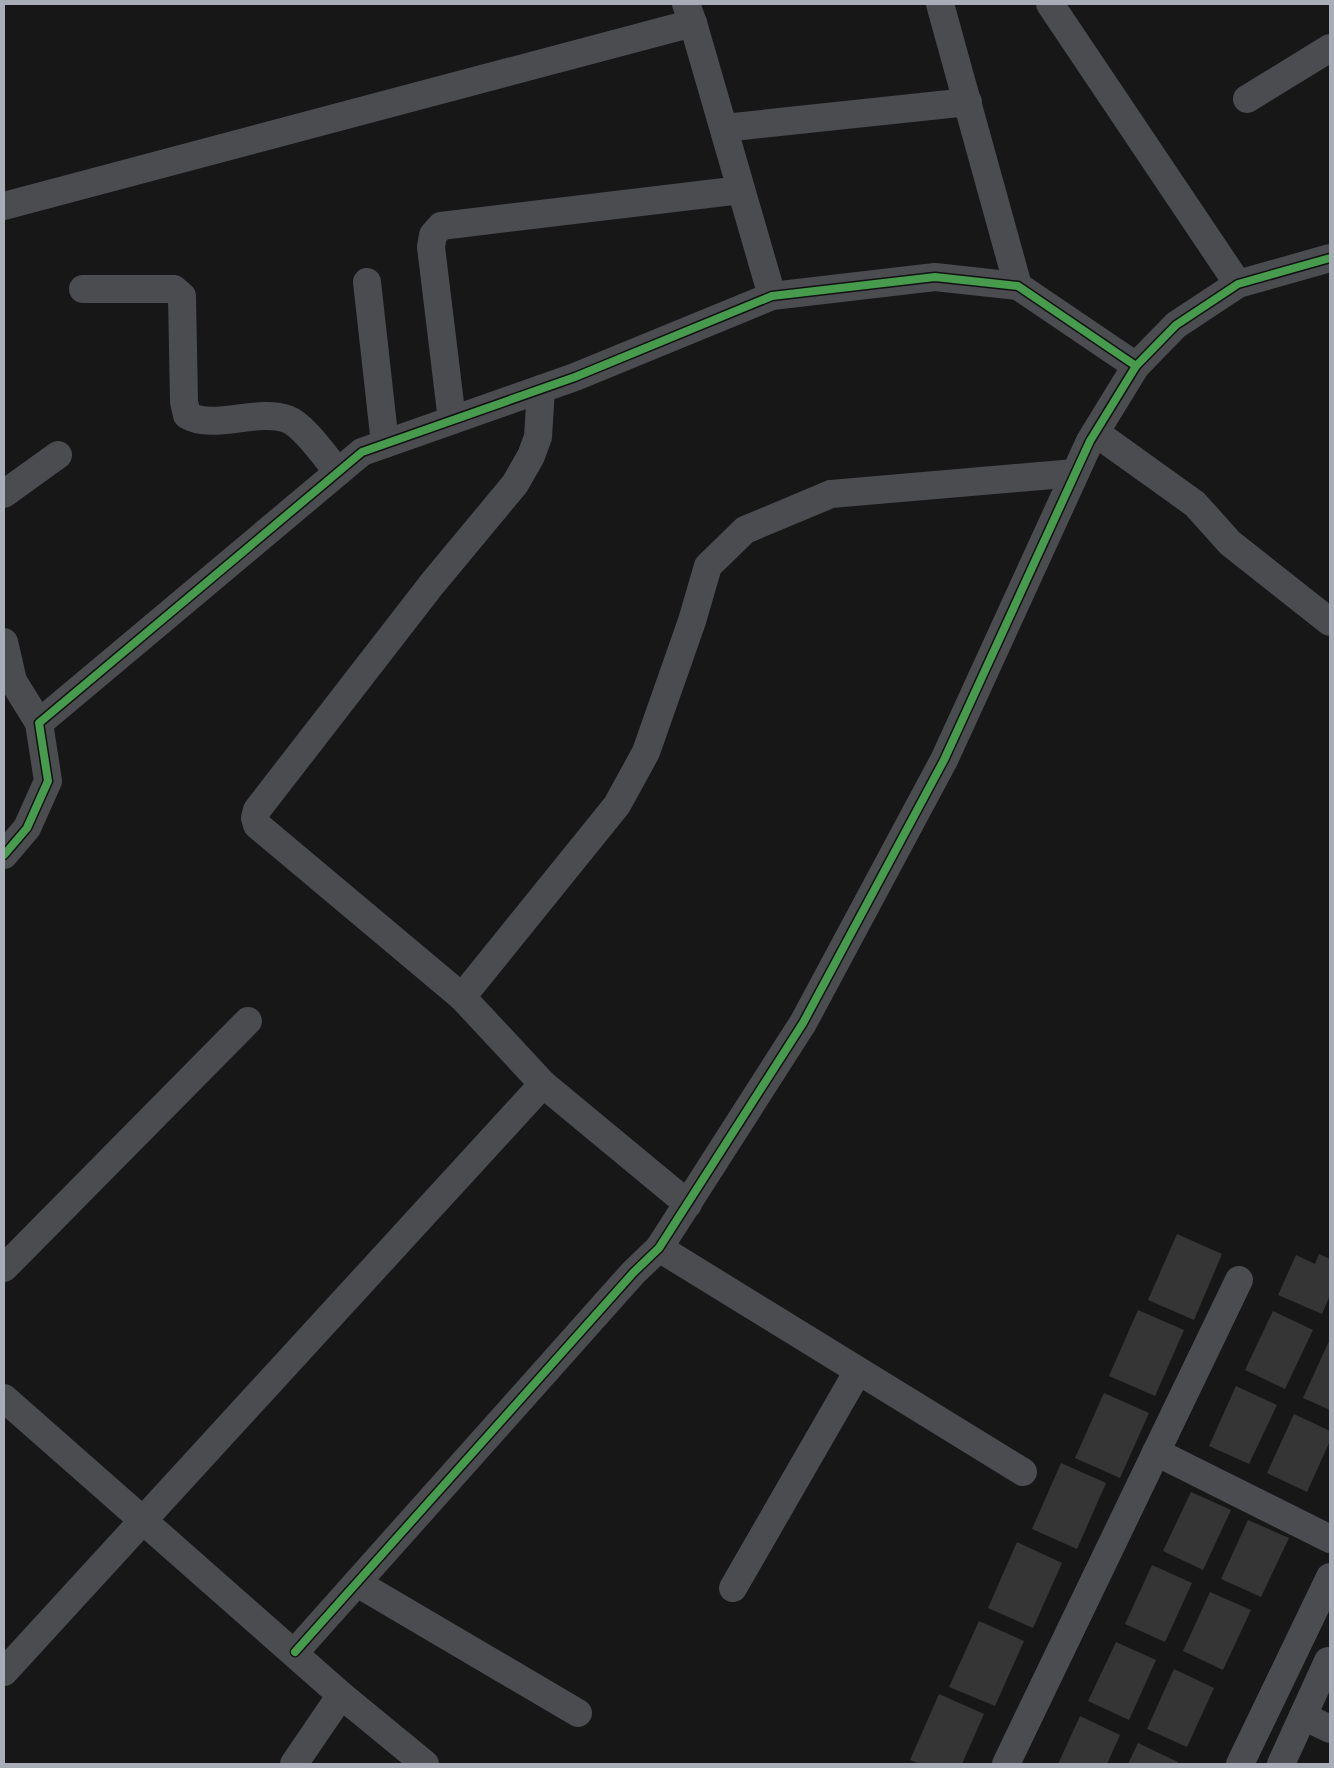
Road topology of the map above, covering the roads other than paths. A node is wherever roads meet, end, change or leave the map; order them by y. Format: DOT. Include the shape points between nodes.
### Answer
graph roads {
  1 [pos="940,4"];
  2 [pos="1050,4"];
  3 [pos="689,14"];
  4 [pos="1330,48"];
  5 [pos="1247,98"];
  6 [pos="968,102"];
  7 [pos="724,128"];
  8 [pos="742,190"];
  9 [pos="4,206"];
  10 [pos="1330,258"];
  11 [pos="367,282"];
  12 [pos="1238,284"];
  13 [pos="1018,286"];
  14 [pos="83,289"];
  15 [pos="772,296"];
  16 [pos="1136,366"];
  17 [pos="541,388"];
  18 [pos="452,420"];
  19 [pos="1096,433"];
  20 [pos="386,444"];
  21 [pos="58,455"];
  22 [pos="338,472"];
  23 [pos="1075,473"];
  24 [pos="4,494"];
  25 [pos="1330,622"];
  26 [pos="4,642"];
  27 [pos="8,679"];
  28 [pos="39,723"];
  29 [pos="4,855"];
  30 [pos="462,998"];
  31 [pos="248,1021"];
  32 [pos="543,1084"];
  33 [pos="688,1204"];
  34 [pos="659,1248"];
  35 [pos="4,1268"];
  36 [pos="1239,1280"];
  37 [pos="858,1371"];
  38 [pos="4,1398"];
  39 [pos="1156,1452"];
  40 [pos="1023,1472"];
  41 [pos="142,1519"];
  42 [pos="1330,1539"];
  43 [pos="1330,1577"];
  44 [pos="357,1583"];
  45 [pos="733,1588"];
  46 [pos="1324,1604"];
  47 [pos="295,1652"];
  48 [pos="1328,1661"];
  49 [pos="4,1672"];
  50 [pos="341,1695"];
  51 [pos="578,1713"];
  52 [pos="1303,1716"];
  53 [pos="1330,1729"];
  54 [pos="294,1764"];
  55 [pos="425,1764"];
  56 [pos="1006,1764"];
  57 [pos="1240,1764"];
  58 [pos="1282,1764"];
  1 -- 6 [label="street"];
  2 -- 12 [label="street"];
  3 -- 7 [label="street"];
  3 -- 9 [label="street"];
  4 -- 5 [label="street"];
  6 -- 7 [label="street"];
  6 -- 13 [label="street"];
  7 -- 8 [label="street"];
  8 -- 15 [label="street"];
  8 -- 18 [label="street" via="441,226 433,235 431,247"];
  10 -- 12 [label="street"];
  11 -- 20 [label="street"];
  12 -- 16 [label="street" via="1176,326"];
  13 -- 15 [label="street" via="935,277"];
  13 -- 16 [label="street"];
  14 -- 22 [label="street" via="174,289 182,296 187,415 200,420 272,416 286,419 296,424"];
  15 -- 17 [label="street"];
  16 -- 19 [label="street"];
  17 -- 18 [label="street"];
  17 -- 30 [label="street" via="538,437 532,456 515,484 432,584 257,810 255,818 257,825"];
  18 -- 20 [label="street"];
  19 -- 23 [label="street"];
  19 -- 25 [label="street" via="1188,498 1230,543"];
  20 -- 22 [label="street" via="362,452"];
  21 -- 24 [label="street"];
  22 -- 28 [label="street"];
  23 -- 30 [label="street" via="831,494 745,530 708,566 646,752 617,805"];
  23 -- 33 [label="street" via="939,769 803,1022"];
  26 -- 27 [label="street"];
  27 -- 28 [label="street"];
  28 -- 29 [label="street" via="48,781 27,828"];
  30 -- 32 [label="street"];
  31 -- 35 [label="street"];
  32 -- 33 [label="street"];
  32 -- 41 [label="street"];
  33 -- 34 [label="street"];
  34 -- 37 [label="street"];
  34 -- 44 [label="street" via="633,1273"];
  36 -- 39 [label="street"];
  37 -- 40 [label="street"];
  37 -- 45 [label="street"];
  38 -- 41 [label="street"];
  39 -- 42 [label="street"];
  39 -- 56 [label="street"];
  41 -- 47 [label="street"];
  41 -- 49 [label="street"];
  43 -- 46 [label="street"];
  44 -- 47 [label="street"];
  44 -- 51 [label="street"];
  46 -- 57 [label="street"];
  47 -- 50 [label="street"];
  48 -- 52 [label="street"];
  50 -- 54 [label="street"];
  50 -- 55 [label="street"];
  52 -- 53 [label="street"];
  52 -- 58 [label="street"];
}
